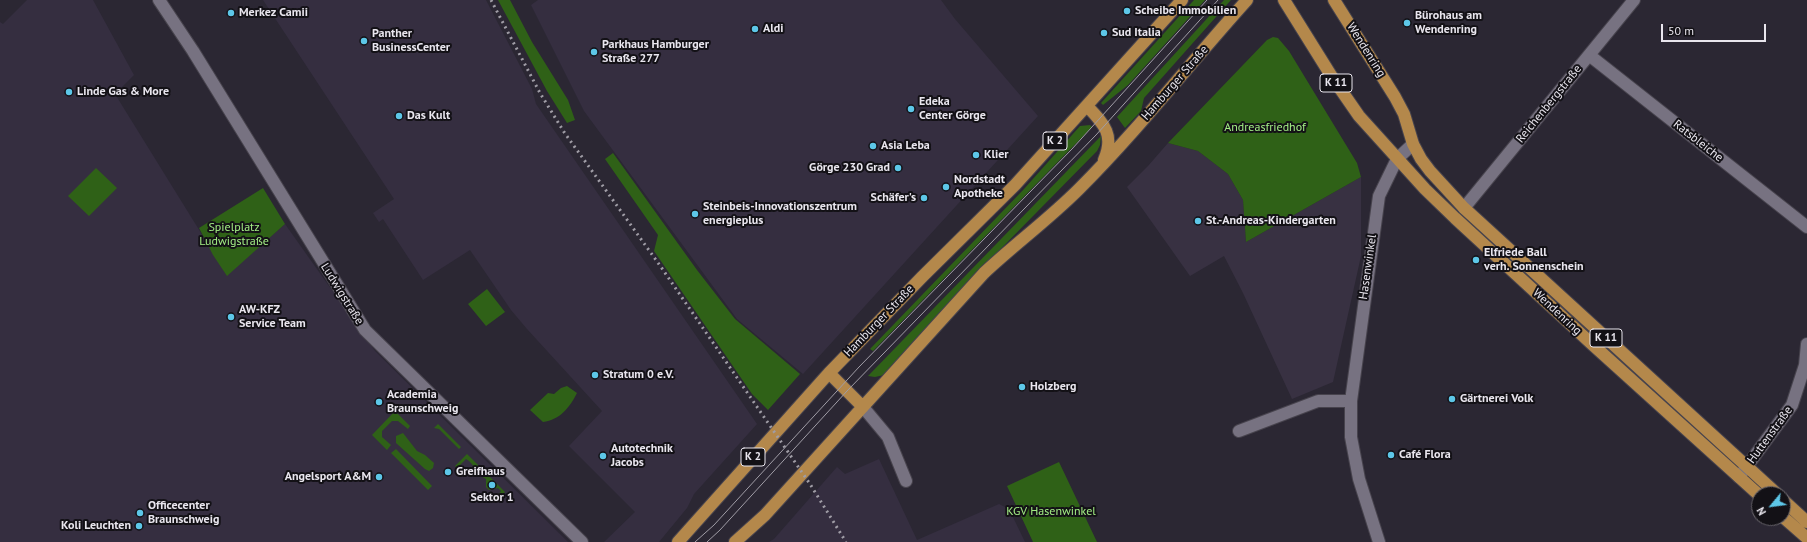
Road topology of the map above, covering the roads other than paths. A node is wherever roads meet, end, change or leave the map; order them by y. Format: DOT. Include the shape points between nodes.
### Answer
graph roads {
  1 [pos="159,0"];
  2 [pos="1182,0"];
  3 [pos="1247,0"];
  4 [pos="1284,0"];
  5 [pos="1334,0"];
  6 [pos="1634,0"];
  7 [pos="1589,55"];
  8 [pos="1087,106"];
  9 [pos="1413,144"];
  10 [pos="1397,159"];
  11 [pos="1102,164"];
  12 [pos="1464,208"];
  13 [pos="1807,227"];
  14 [pos="1807,344"];
  15 [pos="829,373"];
  16 [pos="1351,400"];
  17 [pos="863,407"];
  18 [pos="1239,431"];
  19 [pos="1747,467"];
  20 [pos="1739,477"];
  21 [pos="906,481"];
  22 [pos="1767,486"];
  23 [pos="1751,488"];
  24 [pos="1791,507"];
  25 [pos="1807,522"];
  26 [pos="1791,524"];
  27 [pos="1807,538"];
  28 [pos="582,542"];
  29 [pos="678,542"];
  30 [pos="735,542"];
  31 [pos="1379,542"];
  1 -- 28 [label="street, Ludwigstraße" via="365,330"];
  2 -- 8 [label="main road, Hamburger Straße / K 2"];
  3 -- 11 [label="main road, Hamburger Straße"];
  4 -- 10 [label="main road, Wendenring / K 11" via="1359,116"];
  5 -- 9 [label="main road, Wendenring / K 11" via="1395,97 1404,114"];
  6 -- 7 [label="street, Reichenbergstraße"];
  7 -- 12 [label="street, Reichenbergstraße"];
  7 -- 13 [label="street, Ratsbleiche"];
  8 -- 11 [label="main road, Hamburger Straße" via="1100,119 1109,136"];
  8 -- 15 [label="main road, Hamburger Straße / K 2" via="1015,185"];
  9 -- 10 [label="street, Hasenwinkel"];
  9 -- 12 [label="main road, Wendenring / K 11" via="1430,172"];
  10 -- 16 [label="street, Hasenwinkel" via="1378,196"];
  10 -- 20 [label="main road, Wendenring / K 11" via="1455,218"];
  11 -- 17 [label="main road, Hamburger Straße" via="1047,220 984,273"];
  12 -- 19 [label="main road, Wendenring / K 11"];
  14 -- 19 [label="street, Huttenstraße" via="1805,365 1792,405"];
  15 -- 17 [label="main road"];
  15 -- 29 [label="main road, Hamburger Straße / K 2"];
  16 -- 18 [label="street" via="1318,400"];
  16 -- 31 [label="street, Hasenwinkel" via="1351,437 1359,479"];
  17 -- 21 [label="street" via="888,437"];
  17 -- 30 [label="main road, Hamburger Straße" via="765,516"];
  19 -- 20 [label="street, Huttenstraße"];
  19 -- 22 [label="main road, Wendenring / K 11"];
  20 -- 23 [label="main road, Wendenring / K 11"];
  24 -- 25 [label="main road"];
  26 -- 27 [label="main road"];
}
